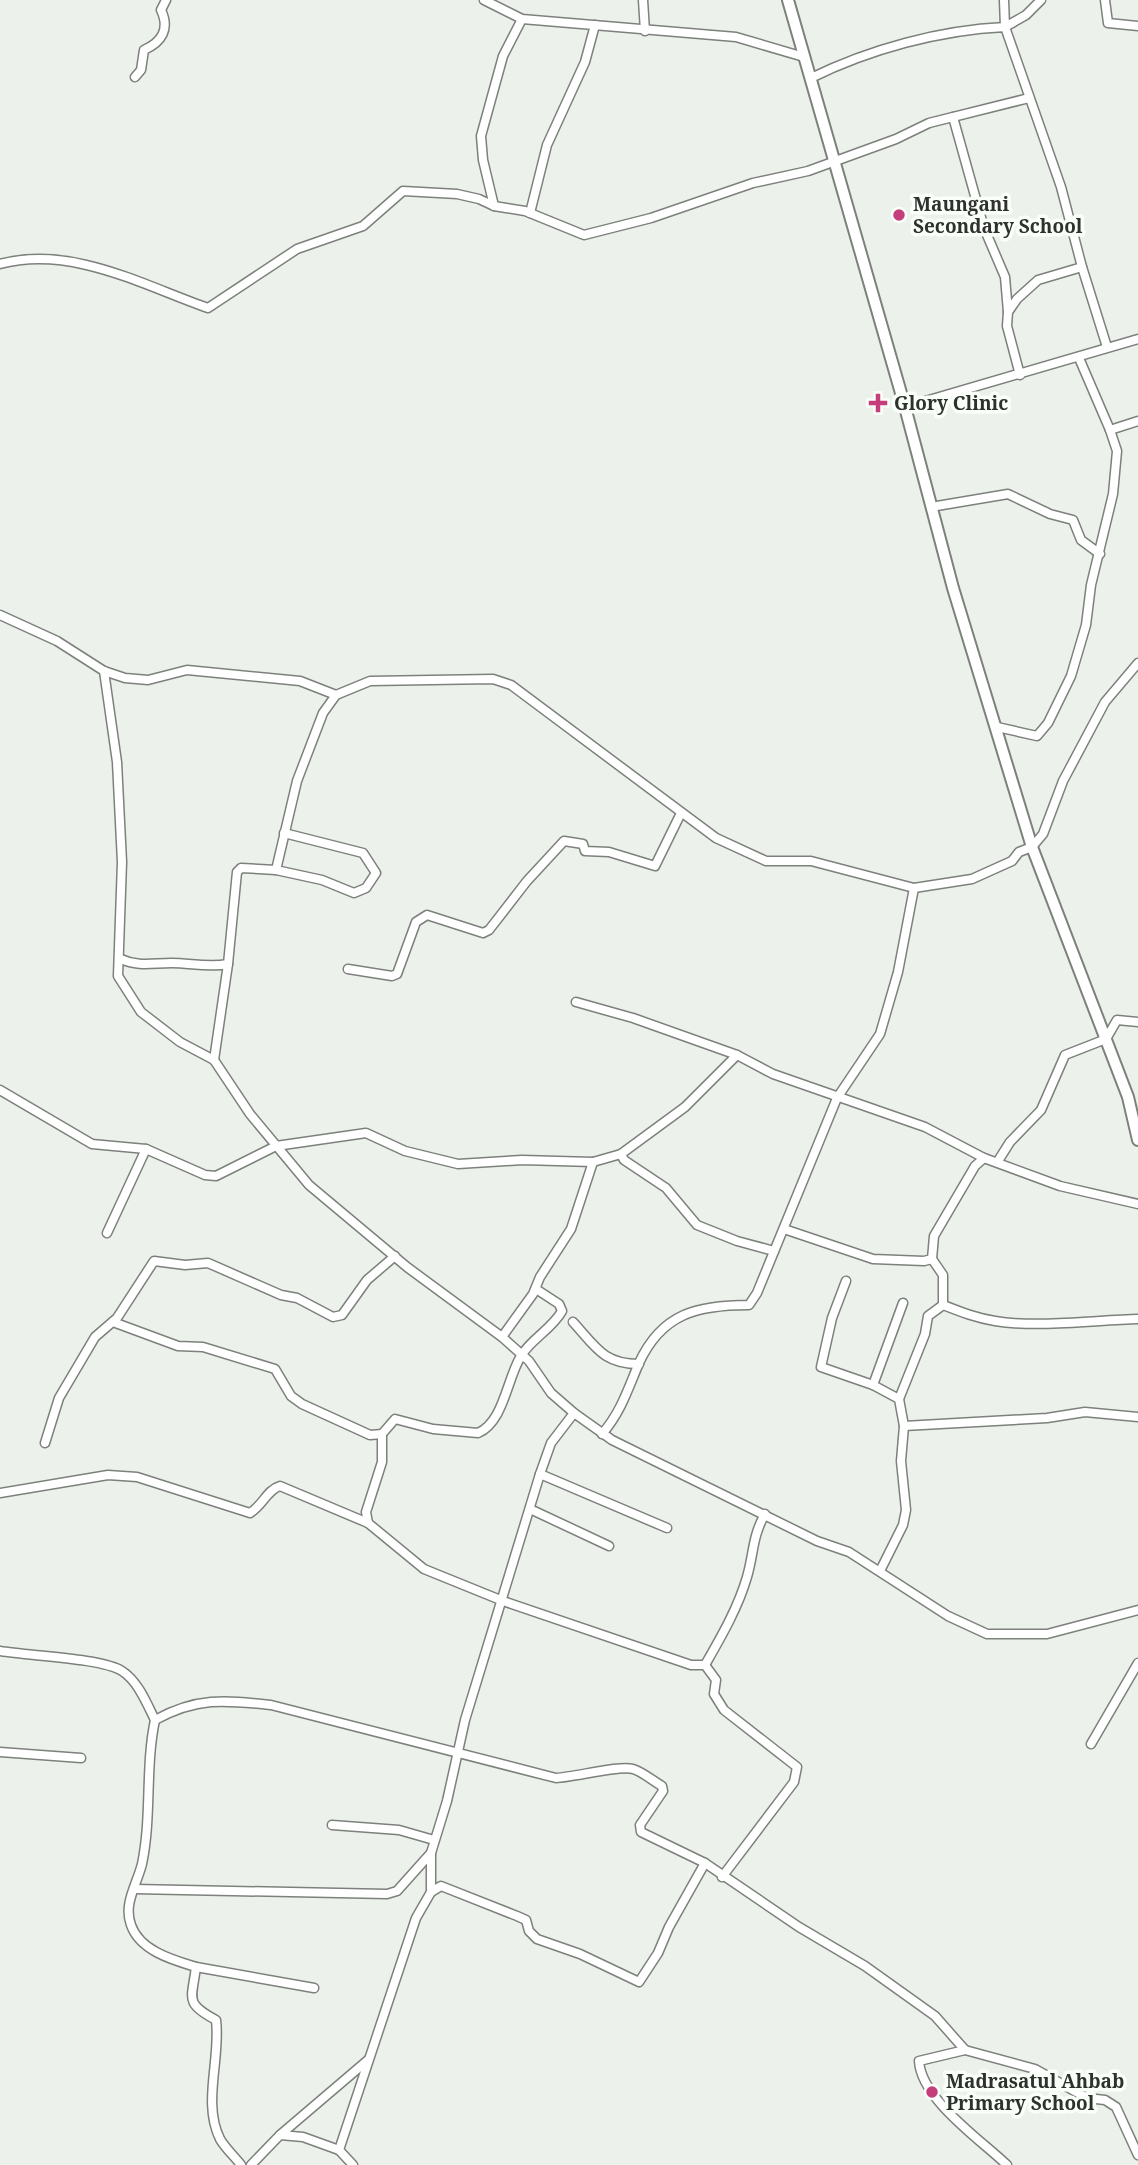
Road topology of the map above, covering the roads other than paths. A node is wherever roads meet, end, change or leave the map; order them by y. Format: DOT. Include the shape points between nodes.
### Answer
graph roads {
  1 [pos="166,0"];
  2 [pos="484,0"];
  3 [pos="643,0"];
  4 [pos="788,0"];
  5 [pos="1004,0"];
  6 [pos="1041,0"];
  7 [pos="1105,0"];
  8 [pos="522,19"];
  9 [pos="595,25"];
  10 [pos="1138,26"];
  11 [pos="1005,27"];
  12 [pos="645,31"];
  13 [pos="804,57"];
  14 [pos="135,77"];
  15 [pos="811,78"];
  16 [pos="1029,98"];
  17 [pos="953,117"];
  18 [pos="833,161"];
  19 [pos="494,206"];
  20 [pos="530,213"];
  21 [pos="0,264"];
  22 [pos="1082,267"];
  23 [pos="1008,312"];
  24 [pos="1138,339"];
  25 [pos="1107,347"];
  26 [pos="1079,358"];
  27 [pos="1020,375"];
  28 [pos="905,407"];
  29 [pos="1138,421"];
  30 [pos="1110,430"];
  31 [pos="931,507"];
  32 [pos="1100,554"];
  33 [pos="0,615"];
  34 [pos="1138,663"];
  35 [pos="104,671"];
  36 [pos="336,695"];
  37 [pos="997,727"];
  38 [pos="681,813"];
  39 [pos="284,834"];
  40 [pos="1032,847"];
  41 [pos="276,870"];
  42 [pos="914,888"];
  43 [pos="121,960"];
  44 [pos="228,964"];
  45 [pos="348,969"];
  46 [pos="576,1002"];
  47 [pos="1117,1020"];
  48 [pos="1138,1022"];
  49 [pos="1100,1026"];
  50 [pos="1106,1040"];
  51 [pos="737,1055"];
  52 [pos="214,1060"];
  53 [pos="0,1090"];
  54 [pos="837,1098"];
  55 [pos="1138,1140"];
  56 [pos="276,1146"];
  57 [pos="146,1149"];
  58 [pos="621,1154"];
  59 [pos="984,1158"];
  60 [pos="998,1161"];
  61 [pos="593,1162"];
  62 [pos="1138,1204"];
  63 [pos="784,1228"];
  64 [pos="107,1233"];
  65 [pos="775,1251"];
  66 [pos="395,1256"];
  67 [pos="932,1259"];
  68 [pos="846,1280"];
  69 [pos="536,1289"];
  70 [pos="903,1303"];
  71 [pos="943,1305"];
  72 [pos="1138,1320"];
  73 [pos="113,1322"];
  74 [pos="573,1322"];
  75 [pos="502,1337"];
  76 [pos="521,1354"];
  77 [pos="639,1364"];
  78 [pos="873,1385"];
  79 [pos="899,1399"];
  80 [pos="574,1413"];
  81 [pos="1138,1417"];
  82 [pos="904,1426"];
  83 [pos="382,1434"];
  84 [pos="602,1434"];
  85 [pos="45,1443"];
  86 [pos="540,1474"];
  87 [pos="0,1493"];
  88 [pos="530,1509"];
  89 [pos="765,1514"];
  90 [pos="368,1522"];
  91 [pos="667,1528"];
  92 [pos="609,1546"];
  93 [pos="880,1571"];
  94 [pos="503,1601"];
  95 [pos="1138,1610"];
  96 [pos="0,1651"];
  97 [pos="1138,1663"];
  98 [pos="705,1665"];
  99 [pos="155,1720"];
  100 [pos="1091,1744"];
  101 [pos="0,1752"];
  102 [pos="459,1754"];
  103 [pos="81,1758"];
  104 [pos="332,1825"];
  105 [pos="434,1840"];
  106 [pos="431,1853"];
  107 [pos="705,1863"];
  108 [pos="722,1877"];
  109 [pos="134,1889"];
  110 [pos="431,1892"];
  111 [pos="196,1967"];
  112 [pos="314,1987"];
  113 [pos="965,2050"];
  114 [pos="370,2059"];
  115 [pos="280,2135"];
  116 [pos="339,2150"];
  117 [pos="1138,2155"];
  118 [pos="241,2165"];
  119 [pos="251,2165"];
  120 [pos="353,2165"];
  121 [pos="1007,2165"];
  1 -- 14 [label="street" via="161,10 165,31 144,50"];
  2 -- 8 [label="street"];
  3 -- 12 [label="street"];
  4 -- 13 [label="main road"];
  5 -- 11 [label="street"];
  6 -- 11 [label="street"];
  7 -- 10 [label="street" via="1108,23"];
  8 -- 9 [label="street"];
  8 -- 19 [label="street" via="503,56 481,135"];
  9 -- 12 [label="street"];
  9 -- 20 [label="street" via="585,62 547,145"];
  11 -- 15 [label="street" via="977,28 898,46"];
  11 -- 16 [label="street"];
  12 -- 13 [label="street" via="736,37"];
  13 -- 15 [label="main road"];
  15 -- 18 [label="main road"];
  16 -- 17 [label="street"];
  16 -- 22 [label="street" via="1061,187"];
  17 -- 18 [label="street"];
  17 -- 23 [label="street" via="984,228 1006,277"];
  18 -- 20 [label="street" via="584,235"];
  18 -- 28 [label="main road"];
  19 -- 20 [label="street"];
  19 -- 21 [label="street" via="457,194 403,191 363,226 297,249 208,308 90,264 31,258"];
  22 -- 23 [label="street" via="1038,280"];
  22 -- 25 [label="street"];
  23 -- 27 [label="street" via="1007,326"];
  24 -- 25 [label="street"];
  25 -- 26 [label="street"];
  26 -- 27 [label="street"];
  26 -- 30 [label="street"];
  27 -- 28 [label="street"];
  28 -- 31 [label="main road"];
  29 -- 30 [label="street"];
  30 -- 32 [label="street" via="1117,451"];
  31 -- 32 [label="street" via="1000,494 1017,496 1050,514 1073,520 1081,540"];
  31 -- 37 [label="main road"];
  32 -- 37 [label="street" via="1076,663 1048,723 1037,736"];
  33 -- 35 [label="street" via="57,641"];
  34 -- 40 [label="street" via="1105,702 1063,781 1043,834"];
  35 -- 36 [label="street" via="148,680 187,670 300,681"];
  35 -- 43 [label="street" via="117,762"];
  36 -- 38 [label="street" via="370,681 493,679 511,685"];
  36 -- 39 [label="street" via="323,713 297,781"];
  37 -- 40 [label="main road"];
  38 -- 42 [label="street" via="716,838 766,861 811,861"];
  38 -- 45 [label="street" via="654,866 609,852 586,851 583,844 564,841 489,930 483,933 427,915 416,922 397,974"];
  39 -- 41 [label="street"];
  39 -- 41 [label="street" via="363,853 376,873 366,888 354,893"];
  40 -- 42 [label="street" via="972,878"];
  40 -- 49 [label="main road"];
  41 -- 44 [label="street" via="241,867 237,872"];
  42 -- 54 [label="street" via="880,1034"];
  43 -- 44 [label="street" via="134,965"];
  43 -- 52 [label="street" via="118,976 141,1012 180,1042"];
  44 -- 52 [label="street"];
  46 -- 51 [label="street"];
  47 -- 48 [label="street"];
  47 -- 49 [label="street"];
  47 -- 50 [label="street"];
  49 -- 50 [label="main road"];
  50 -- 55 [label="main road" via="1128,1097"];
  50 -- 60 [label="street" via="1065,1055 1041,1111"];
  51 -- 54 [label="street" via="772,1074"];
  51 -- 58 [label="street" via="685,1107"];
  52 -- 56 [label="street"];
  53 -- 57 [label="street" via="92,1144"];
  54 -- 59 [label="street" via="925,1127"];
  54 -- 63 [label="street"];
  56 -- 57 [label="street" via="216,1176"];
  56 -- 61 [label="street" via="366,1133 405,1151 458,1164"];
  56 -- 66 [label="street" via="310,1185"];
  57 -- 64 [label="street"];
  58 -- 61 [label="street"];
  58 -- 65 [label="street" via="666,1188 697,1225"];
  59 -- 60 [label="street"];
  59 -- 67 [label="street" via="934,1236"];
  60 -- 62 [label="street" via="1060,1186"];
  61 -- 69 [label="street" via="571,1229"];
  63 -- 65 [label="street"];
  63 -- 67 [label="street" via="873,1259"];
  65 -- 77 [label="street" via="749,1305 709,1306 667,1322"];
  66 -- 73 [label="street" via="367,1280 342,1315 332,1317 208,1263 154,1261"];
  66 -- 75 [label="street"];
  67 -- 71 [label="street" via="943,1276"];
  68 -- 78 [label="street" via="821,1367"];
  69 -- 75 [label="street"];
  69 -- 76 [label="street" via="562,1311"];
  70 -- 78 [label="street"];
  71 -- 72 [label="street" via="999,1322"];
  71 -- 79 [label="street" via="928,1316"];
  73 -- 83 [label="street" via="178,1346 203,1347 275,1369 302,1404 370,1436"];
  73 -- 85 [label="street" via="95,1337 59,1398"];
  74 -- 77 [label="street" via="607,1359"];
  75 -- 76 [label="street"];
  76 -- 80 [label="street" via="551,1393"];
  76 -- 83 [label="street" via="495,1417 484,1430 433,1429 395,1419"];
  77 -- 84 [label="street" via="624,1403"];
  78 -- 79 [label="street"];
  79 -- 82 [label="street"];
  80 -- 84 [label="street"];
  80 -- 86 [label="street" via="551,1443"];
  81 -- 82 [label="street" via="1085,1412"];
  82 -- 93 [label="street" via="901,1461 906,1510"];
  83 -- 90 [label="street" via="382,1462 366,1512"];
  84 -- 89 [label="street"];
  86 -- 88 [label="street"];
  86 -- 91 [label="street"];
  87 -- 90 [label="street" via="108,1475 137,1477 250,1513 260,1507 272,1488 280,1486"];
  88 -- 92 [label="street"];
  88 -- 94 [label="street"];
  89 -- 93 [label="street"];
  89 -- 98 [label="street" via="755,1531 740,1596"];
  90 -- 94 [label="street" via="424,1569"];
  93 -- 95 [label="street" via="948,1616 987,1634 1048,1634"];
  94 -- 98 [label="street" via="691,1665"];
  94 -- 102 [label="street" via="465,1720"];
  96 -- 99 [label="street" via="105,1664 122,1671 136,1685"];
  97 -- 100 [label="street"];
  98 -- 108 [label="street" via="716,1680 715,1694 724,1710 797,1767 794,1782"];
  99 -- 102 [label="street" via="196,1702 271,1705"];
  99 -- 109 [label="street" via="150,1744 148,1837"];
  101 -- 103 [label="street"];
  102 -- 105 [label="street"];
  102 -- 107 [label="street" via="556,1777 634,1769 663,1791 640,1825 641,1832"];
  104 -- 105 [label="street" via="399,1830"];
  105 -- 106 [label="street"];
  106 -- 109 [label="street" via="412,1878 387,1894"];
  106 -- 110 [label="street"];
  107 -- 108 [label="street"];
  107 -- 110 [label="street" via="639,1982 537,1940 526,1920 517,1916 441,1886"];
  108 -- 113 [label="street" via="865,1966 935,2016"];
  109 -- 111 [label="street" via="127,1910 131,1927 143,1943"];
  110 -- 114 [label="street" via="416,1918"];
  111 -- 112 [label="street"];
  111 -- 118 [label="street" via="191,2001 216,2020 219,2042 212,2108 220,2139"];
  113 -- 117 [label="street" via="1035,2069 1087,2098 1105,2100 1116,2107"];
  113 -- 121 [label="street" via="928,2056 919,2061 920,2070 949,2116"];
  114 -- 115 [label="street"];
  114 -- 116 [label="street"];
  115 -- 116 [label="street" via="303,2137"];
  115 -- 119 [label="street"];
  116 -- 120 [label="street"];
}
